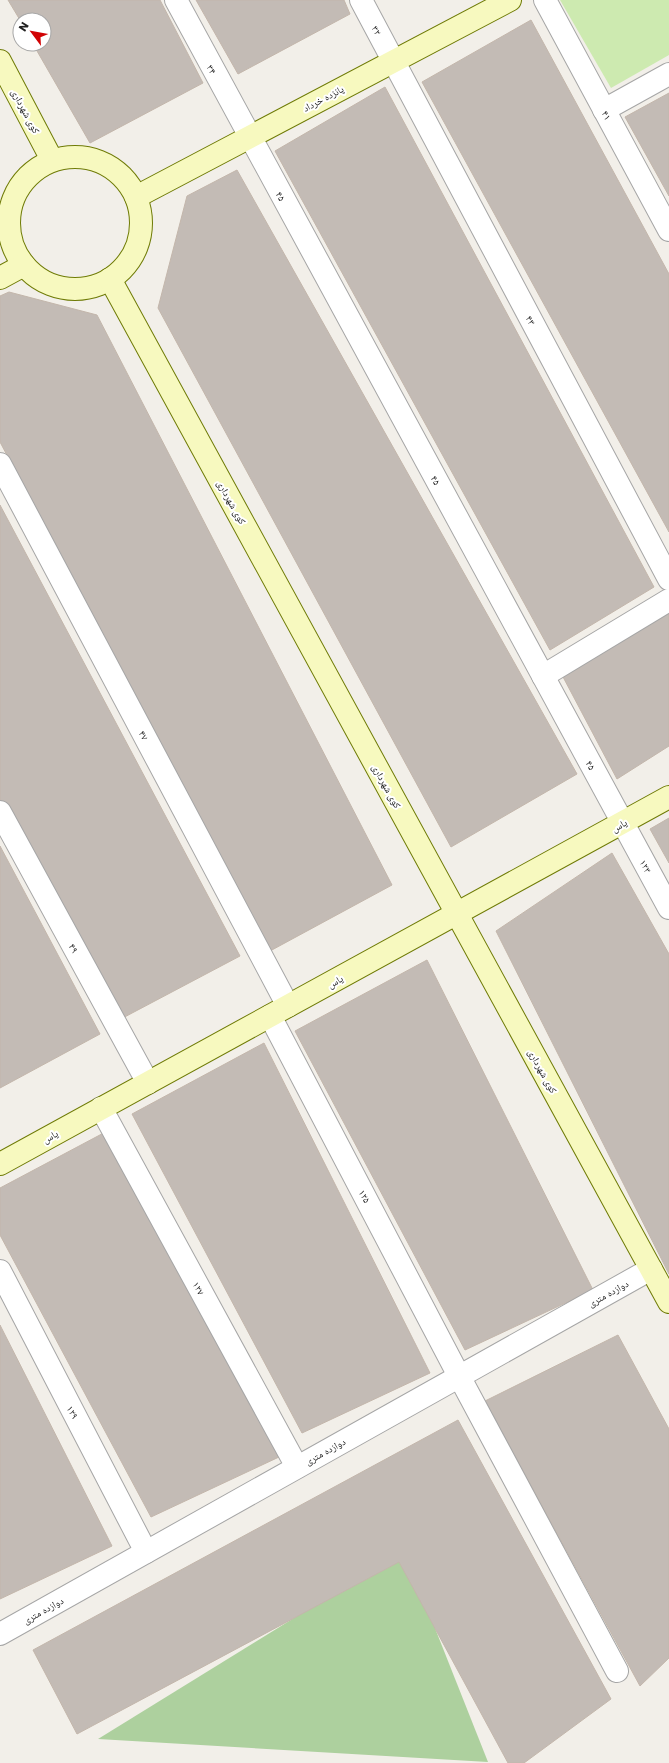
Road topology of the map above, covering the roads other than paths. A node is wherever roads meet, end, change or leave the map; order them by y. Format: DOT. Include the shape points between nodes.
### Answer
graph roads {
  1 [pos="176,0"];
  2 [pos="361,0"];
  3 [pos="510,0"];
  4 [pos="545,0"];
  5 [pos="0,61"];
  6 [pos="394,61"];
  7 [pos="669,74"];
  8 [pos="604,110"];
  9 [pos="249,137"];
  10 [pos="52,160"];
  11 [pos="136,197"];
  12 [pos="669,230"];
  13 [pos="24,265"];
  14 [pos="0,278"];
  15 [pos="110,279"];
  16 [pos="0,464"];
  17 [pos="669,579"];
  18 [pos="669,600"];
  19 [pos="542,676"];
  20 [pos="669,798"];
  21 [pos="0,812"];
  22 [pos="622,823"];
  23 [pos="669,908"];
  24 [pos="457,914"];
  25 [pos="279,1011"];
  26 [pos="148,1083"];
  27 [pos="101,1108"];
  28 [pos="0,1162"];
  29 [pos="651,1269"];
  30 [pos="0,1272"];
  31 [pos="667,1298"];
  32 [pos="459,1376"];
  33 [pos="297,1467"];
  34 [pos="146,1552"];
  35 [pos="0,1634"];
  36 [pos="617,1671"];
  1 -- 9 [label="street, ۳۴"];
  2 -- 6 [label="street, ۳۲"];
  3 -- 6 [label="street, پانزده خرداد"];
  4 -- 8 [label="street, ۴۱"];
  5 -- 10 [label="street, کوی شهرداری"];
  6 -- 9 [label="street, پانزده خرداد"];
  6 -- 17 [label="street, ۴۳"];
  7 -- 8 [label="street"];
  8 -- 12 [label="street, ۴۱"];
  9 -- 11 [label="street, پانزده خرداد"];
  9 -- 19 [label="street, ۴۵"];
  10 -- 11 [label="street" via="77,156 101,161 122,176"];
  10 -- 13 [label="street" via="30,174 15,194 8,218 12,243"];
  11 -- 15 [label="street" via="141,219 138,242 127,263"];
  13 -- 14 [label="street"];
  13 -- 15 [label="street" via="42,280 64,288 88,288"];
  15 -- 24 [label="street, کوی شهرداری"];
  16 -- 25 [label="street, ۴۷"];
  18 -- 19 [label="street"];
  19 -- 22 [label="street, ۴۵"];
  20 -- 22 [label="street, یاس"];
  21 -- 26 [label="street, ۴۹"];
  22 -- 23 [label="street, ۱۲۳"];
  22 -- 24 [label="street, یاس"];
  24 -- 25 [label="street, یاس"];
  24 -- 29 [label="street, کوی شهرداری"];
  25 -- 26 [label="street, یاس"];
  25 -- 32 [label="street, ۱۲۵"];
  26 -- 27 [label="street, یاس"];
  27 -- 28 [label="street, یاس"];
  27 -- 33 [label="street, ۱۲۷"];
  29 -- 31 [label="street, کوی شهرداری"];
  29 -- 32 [label="street, دوازده متری"];
  30 -- 34 [label="street, ۱۲۹"];
  32 -- 33 [label="street, دوازده متری"];
  32 -- 36 [label="street, ۱۲۵"];
  33 -- 34 [label="street, دوازده متری"];
  34 -- 35 [label="street, دوازده متری"];
}
